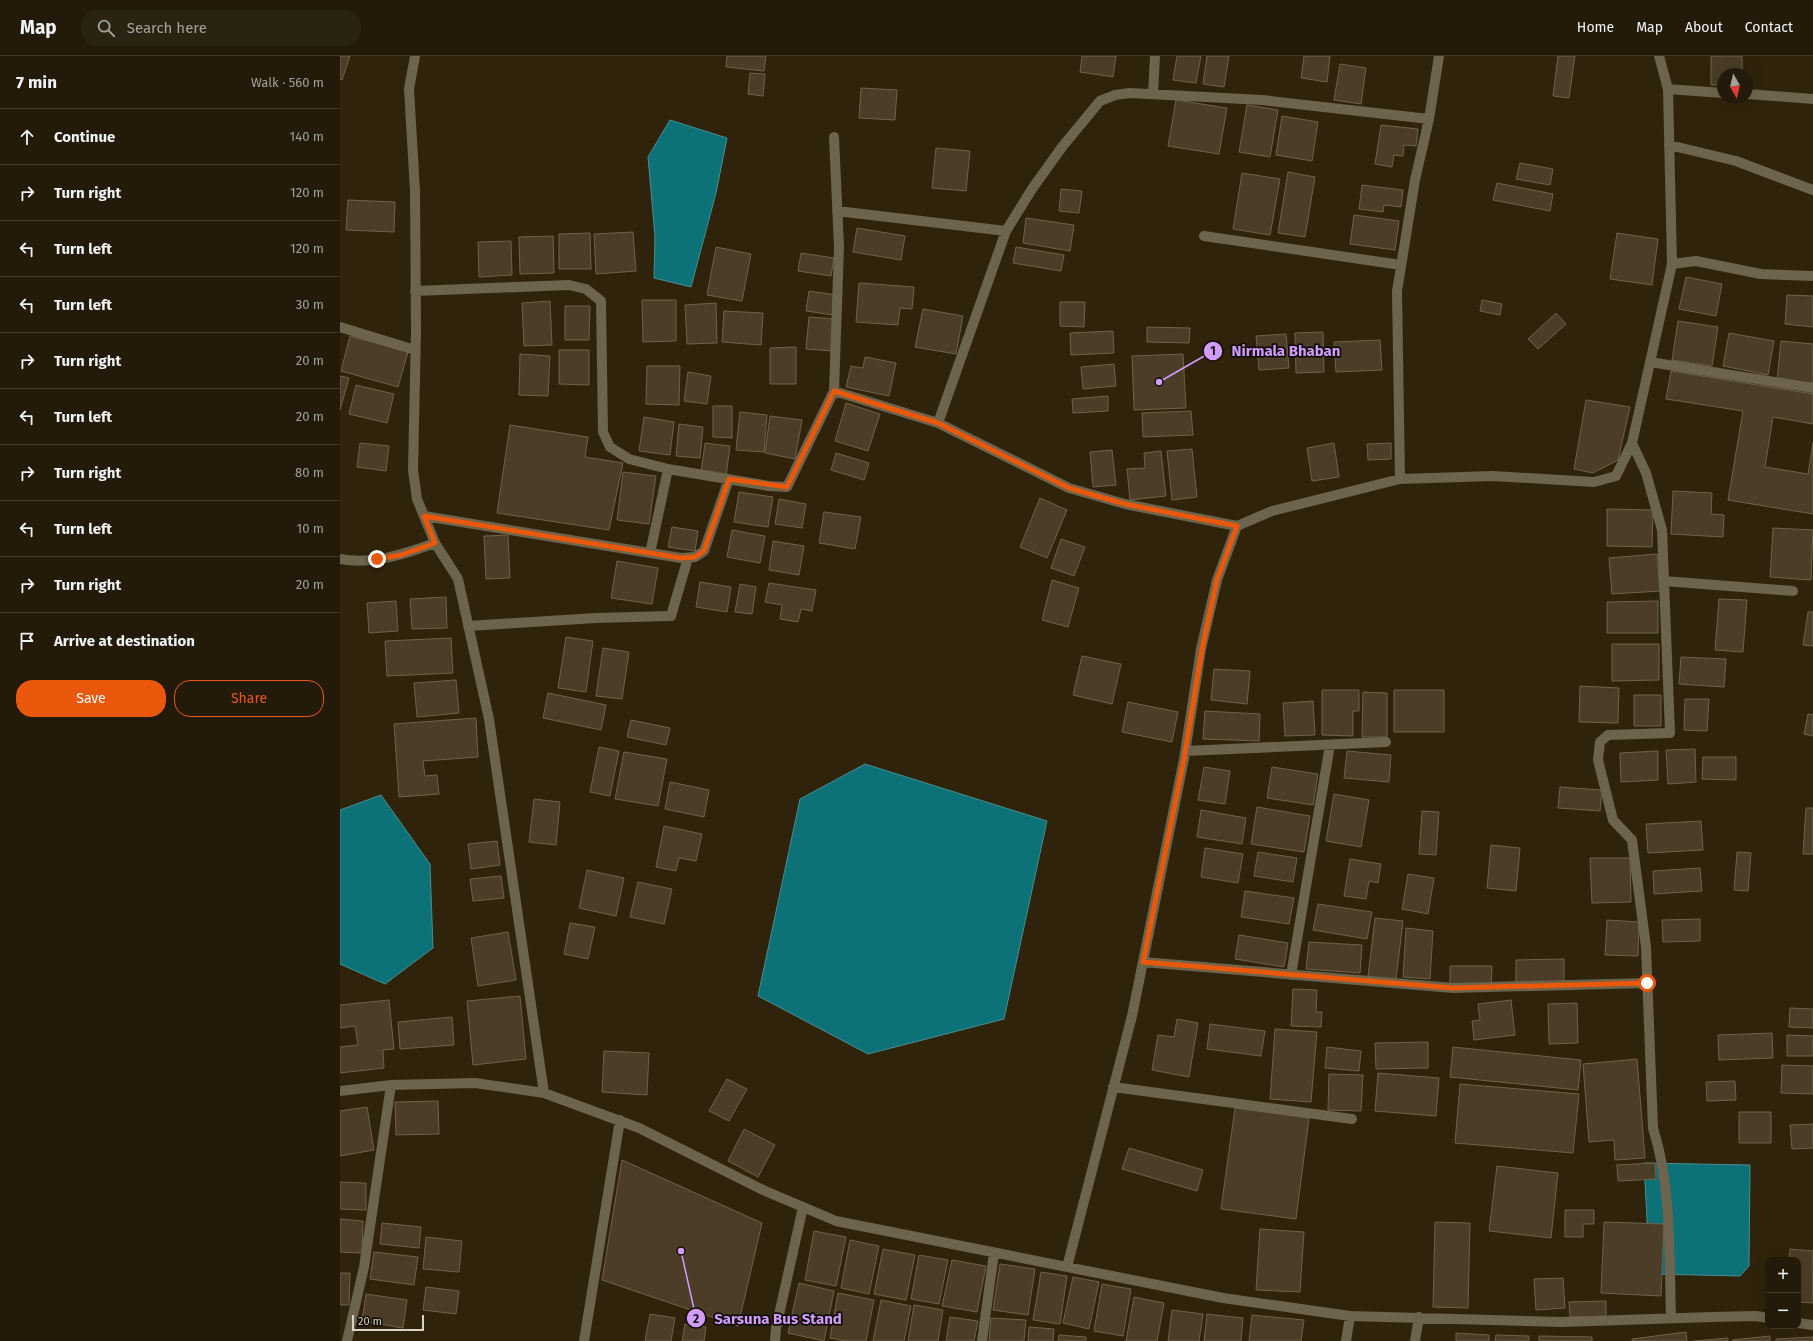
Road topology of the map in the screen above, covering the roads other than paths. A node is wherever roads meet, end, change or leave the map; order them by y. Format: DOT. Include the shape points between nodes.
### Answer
graph roads {
  1 [pos="414,56"];
  2 [pos="1155,56"];
  3 [pos="1439,56"];
  4 [pos="1659,56"];
  5 [pos="1668,89"];
  6 [pos="1717,93"];
  7 [pos="1152,94"];
  8 [pos="1753,94"];
  9 [pos="1813,99"];
  10 [pos="1429,120"];
  11 [pos="834,137"];
  12 [pos="1669,145"];
  13 [pos="1813,190"];
  14 [pos="837,211"];
  15 [pos="1006,231"];
  16 [pos="1204,236"];
  17 [pos="1672,264"];
  18 [pos="1401,265"];
  19 [pos="1813,276"];
  20 [pos="415,291"];
  21 [pos="340,327"];
  22 [pos="415,350"];
  23 [pos="1650,362"];
  24 [pos="1813,388"];
  25 [pos="834,391"];
  26 [pos="938,423"];
  27 [pos="1632,443"];
  28 [pos="668,469"];
  29 [pos="729,479"];
  30 [pos="1400,479"];
  31 [pos="424,516"];
  32 [pos="1237,526"];
  33 [pos="435,543"];
  34 [pos="650,553"];
  35 [pos="688,558"];
  36 [pos="340,559"];
  37 [pos="1664,581"];
  38 [pos="1793,592"];
  39 [pos="468,626"];
  40 [pos="1386,742"];
  41 [pos="1330,745"];
  42 [pos="1186,751"];
  43 [pos="1143,962"];
  44 [pos="1290,975"];
  45 [pos="1647,983"];
  46 [pos="391,1085"];
  47 [pos="1113,1087"];
  48 [pos="340,1091"];
  49 [pos="544,1093"];
  50 [pos="1352,1119"];
  51 [pos="620,1120"];
  52 [pos="803,1207"];
  53 [pos="994,1253"];
  54 [pos="1067,1267"];
  55 [pos="1350,1316"];
  56 [pos="1419,1317"];
  57 [pos="1671,1318"];
  58 [pos="1765,1318"];
  59 [pos="1801,1323"];
  60 [pos="1813,1325"];
  61 [pos="347,1341"];
  62 [pos="584,1341"];
  63 [pos="775,1341"];
  64 [pos="982,1341"];
  65 [pos="1346,1341"];
  66 [pos="1415,1341"];
  1 -- 20 [label="street" via="409,89 415,191"];
  2 -- 7 [label="street"];
  3 -- 10 [label="street"];
  4 -- 5 [label="street"];
  5 -- 6 [label="street"];
  5 -- 12 [label="street"];
  7 -- 10 [label="street" via="1262,100"];
  7 -- 15 [label="street" via="1115,95 1100,102 1062,147"];
  8 -- 9 [label="street"];
  10 -- 18 [label="street" via="1415,180"];
  11 -- 14 [label="street"];
  12 -- 13 [label="street" via="1736,161"];
  12 -- 17 [label="street"];
  14 -- 15 [label="street"];
  14 -- 25 [label="street" via="839,247"];
  15 -- 26 [label="street"];
  16 -- 18 [label="street"];
  17 -- 19 [label="street" via="1696,262 1760,274"];
  17 -- 23 [label="street"];
  18 -- 30 [label="street" via="1397,292"];
  20 -- 22 [label="street"];
  20 -- 28 [label="street" via="569,285 586,289 601,301 603,432 610,447 629,459"];
  21 -- 22 [label="street"];
  22 -- 31 [label="street" via="413,470 417,499"];
  23 -- 24 [label="street"];
  23 -- 27 [label="street"];
  25 -- 26 [label="street"];
  25 -- 29 [label="street" via="787,487"];
  26 -- 32 [label="street" via="1069,488 1125,504"];
  27 -- 30 [label="street" via="1616,476 1594,482 1493,476"];
  27 -- 37 [label="street" via="1646,473 1662,530"];
  28 -- 29 [label="street"];
  28 -- 34 [label="street"];
  29 -- 35 [label="street" via="704,551"];
  30 -- 32 [label="street" via="1272,511"];
  31 -- 33 [label="street"];
  31 -- 34 [label="street"];
  32 -- 42 [label="street" via="1217,580 1202,649"];
  33 -- 36 [label="street" via="401,555 377,559"];
  33 -- 39 [label="street" via="458,579"];
  34 -- 35 [label="street"];
  35 -- 39 [label="street" via="671,616"];
  37 -- 38 [label="street"];
  37 -- 45 [label="street" via="1670,733 1608,735 1600,742 1598,760 1613,820 1632,840 1646,947"];
  39 -- 49 [label="street" via="488,720"];
  40 -- 41 [label="street"];
  41 -- 42 [label="street"];
  41 -- 44 [label="street"];
  42 -- 43 [label="street"];
  43 -- 44 [label="street"];
  43 -- 47 [label="street"];
  44 -- 45 [label="street" via="1453,988"];
  45 -- 57 [label="street" via="1653,1128 1660,1149 1667,1205"];
  46 -- 48 [label="street"];
  46 -- 49 [label="street" via="475,1083"];
  46 -- 61 [label="street" via="364,1267"];
  47 -- 50 [label="street"];
  47 -- 54 [label="street"];
  49 -- 51 [label="street"];
  51 -- 52 [label="street"];
  51 -- 62 [label="street"];
  52 -- 53 [label="street" via="836,1222"];
  52 -- 63 [label="street"];
  53 -- 54 [label="street"];
  53 -- 64 [label="street"];
  54 -- 55 [label="street" via="1223,1298"];
  55 -- 56 [label="street"];
  55 -- 65 [label="street"];
  56 -- 57 [label="street" via="1562,1322"];
  56 -- 66 [label="street"];
  57 -- 58 [label="street"];
  59 -- 60 [label="street"];
}
